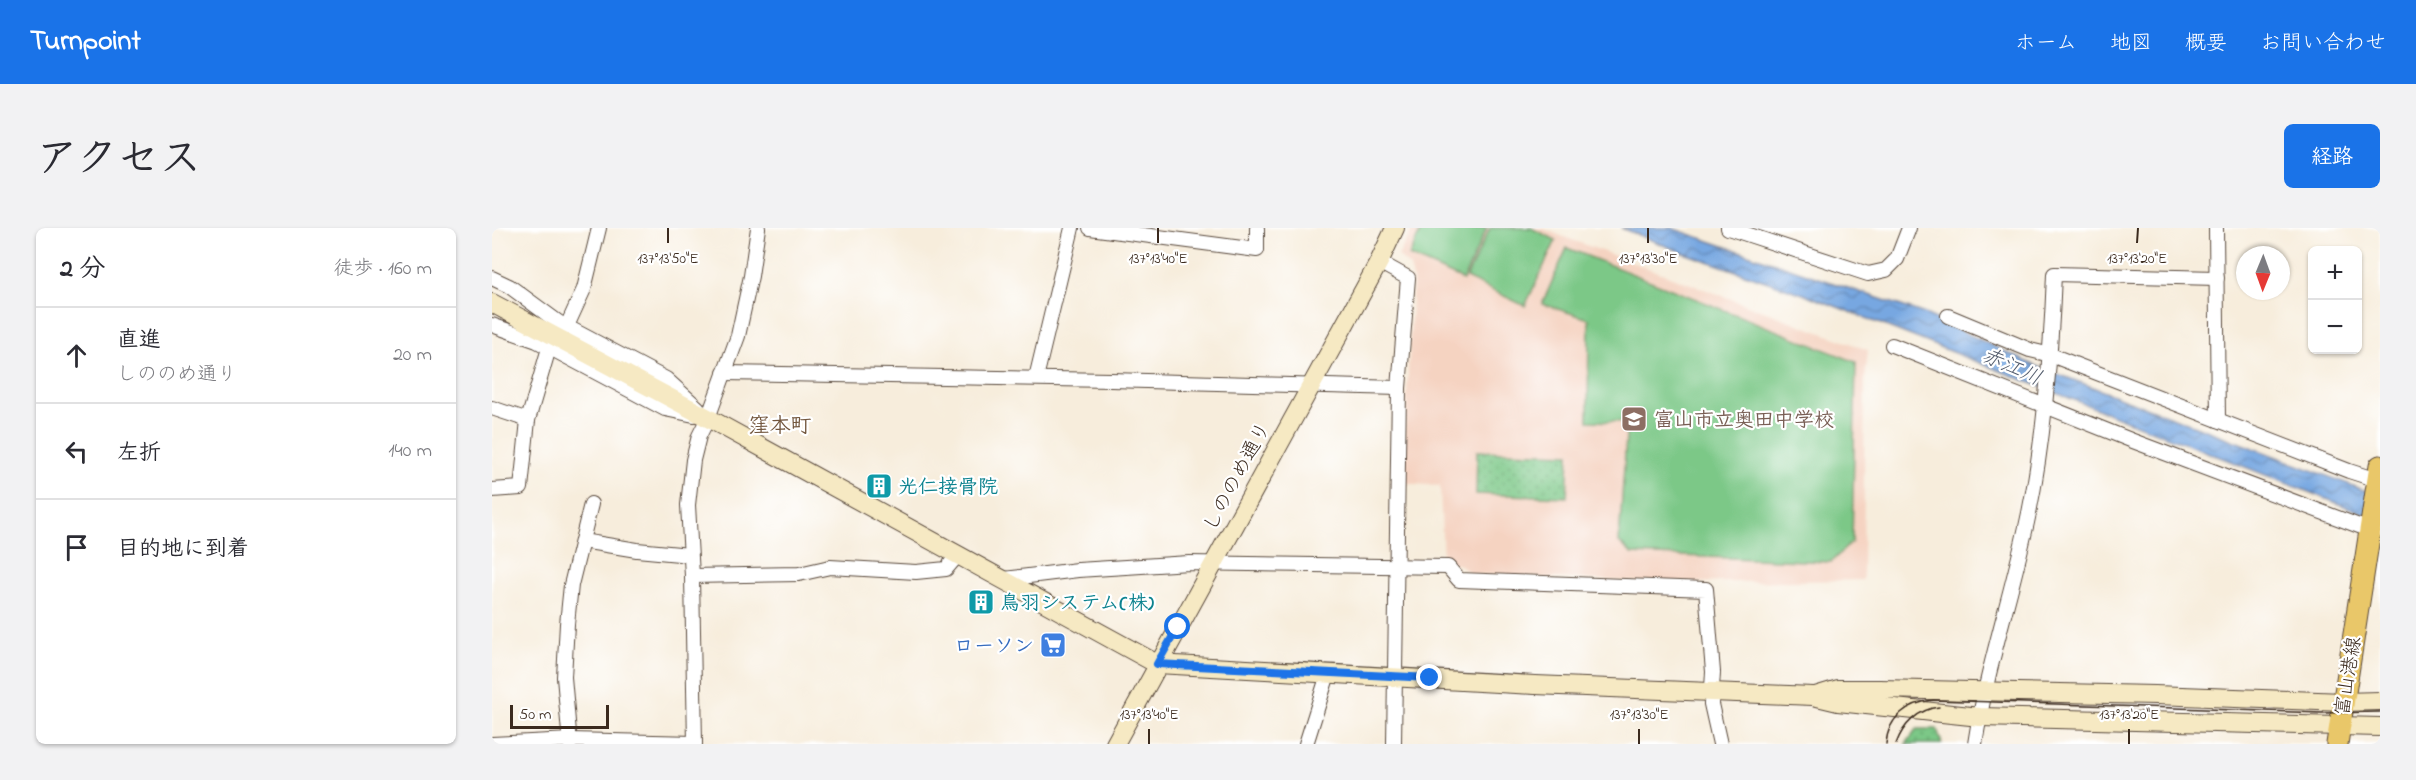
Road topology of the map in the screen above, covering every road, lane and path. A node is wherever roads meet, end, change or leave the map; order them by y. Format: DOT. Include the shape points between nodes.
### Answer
graph roads {
  1 [pos="600,228"];
  2 [pos="758,228"];
  3 [pos="1072,228"];
  4 [pos="1090,228"];
  5 [pos="1257,228"];
  6 [pos="1395,228"];
  7 [pos="1728,228"];
  8 [pos="1909,228"];
  9 [pos="2216,228"];
  10 [pos="1105,229"];
  11 [pos="1379,262"];
  12 [pos="492,278"];
  13 [pos="2217,278"];
  14 [pos="492,303"];
  15 [pos="1948,316"];
  16 [pos="492,325"];
  17 [pos="567,326"];
  18 [pos="1892,345"];
  19 [pos="549,348"];
  20 [pos="2051,359"];
  21 [pos="724,373"];
  22 [pos="1036,378"];
  23 [pos="1310,386"];
  24 [pos="1399,388"];
  25 [pos="2045,399"];
  26 [pos="492,408"];
  27 [pos="708,418"];
  28 [pos="528,420"];
  29 [pos="2218,420"];
  30 [pos="2379,479"];
  31 [pos="492,490"];
  32 [pos="591,504"];
  33 [pos="2374,529"];
  34 [pos="582,541"];
  35 [pos="690,555"];
  36 [pos="958,555"];
  37 [pos="1215,563"];
  38 [pos="1397,566"];
  39 [pos="692,576"];
  40 [pos="1004,579"];
  41 [pos="1157,664"];
  42 [pos="1328,674"];
  43 [pos="1396,677"];
  44 [pos="1713,692"];
  45 [pos="1985,692"];
  46 [pos="1814,696"];
  47 [pos="2343,702"];
  48 [pos="2380,702"];
  49 [pos="1980,717"];
  50 [pos="2380,727"];
  51 [pos="2338,736"];
  52 [pos="570,742"];
  53 [pos="492,744"];
  54 [pos="695,744"];
  55 [pos="1115,744"];
  56 [pos="1306,744"];
  57 [pos="1394,744"];
  58 [pos="1720,744"];
  59 [pos="1975,744"];
  1 -- 17 [label="street" via="584,289"];
  2 -- 21 [label="street" via="738,336"];
  3 -- 22 [label="street"];
  4 -- 10 [label="street"];
  5 -- 10 [label="street" via="1257,250"];
  6 -- 11 [label="street, しののめ通り"];
  7 -- 8 [label="street" via="1868,274 1886,270 1898,259"];
  9 -- 13 [label="street"];
  11 -- 23 [label="street, しののめ通り"];
  11 -- 24 [label="street" via="1408,278"];
  12 -- 17 [label="street"];
  13 -- 20 [label="street" via="2054,274"];
  13 -- 29 [label="street"];
  14 -- 27 [label="street"];
  15 -- 20 [label="street"];
  16 -- 19 [label="street"];
  17 -- 27 [label="street" via="666,379"];
  18 -- 25 [label="street"];
  19 -- 27 [label="street" via="665,409"];
  19 -- 28 [label="street"];
  20 -- 25 [label="street"];
  20 -- 29 [label="street"];
  21 -- 22 [label="street"];
  21 -- 27 [label="street"];
  22 -- 23 [label="street"];
  23 -- 24 [label="street"];
  23 -- 37 [label="street, しののめ通り"];
  24 -- 38 [label="street"];
  25 -- 33 [label="street" via="2133,441"];
  25 -- 45 [label="street" via="2029,514"];
  26 -- 28 [label="street"];
  27 -- 35 [label="street" via="693,460 688,505"];
  27 -- 36 [label="street"];
  28 -- 31 [label="street" via="521,488"];
  29 -- 30 [label="street"];
  30 -- 33 [label="main road, 富山港線"];
  32 -- 34 [label="street"];
  33 -- 47 [label="main road, 富山港線"];
  34 -- 35 [label="street"];
  34 -- 52 [label="street" via="567,624 564,677"];
  35 -- 39 [label="street"];
  36 -- 39 [label="street" via="946,569 916,572 830,567 799,574"];
  36 -- 40 [label="street"];
  37 -- 38 [label="street"];
  37 -- 40 [label="street" via="1078,570"];
  37 -- 41 [label="street, しののめ通り"];
  38 -- 43 [label="street"];
  38 -- 44 [label="street" via="1448,567 1459,580 1706,589"];
  39 -- 54 [label="street"];
  40 -- 41 [label="street"];
  41 -- 42 [label="street"];
  41 -- 55 [label="street, しののめ通り"];
  42 -- 43 [label="street"];
  42 -- 56 [label="street"];
  43 -- 44 [label="street"];
  43 -- 57 [label="street"];
  44 -- 46 [label="street"];
  44 -- 58 [label="street" via="1711,704"];
  45 -- 46 [label="street" via="1838,689"];
  45 -- 47 [label="street"];
  45 -- 49 [label="street"];
  46 -- 49 [label="street"];
  47 -- 48 [label="street"];
  47 -- 51 [label="main road, 富山港線"];
  49 -- 51 [label="street"];
  49 -- 59 [label="street"];
  50 -- 51 [label="street"];
  52 -- 53 [label="street"];
  52 -- 54 [label="street"];
}
